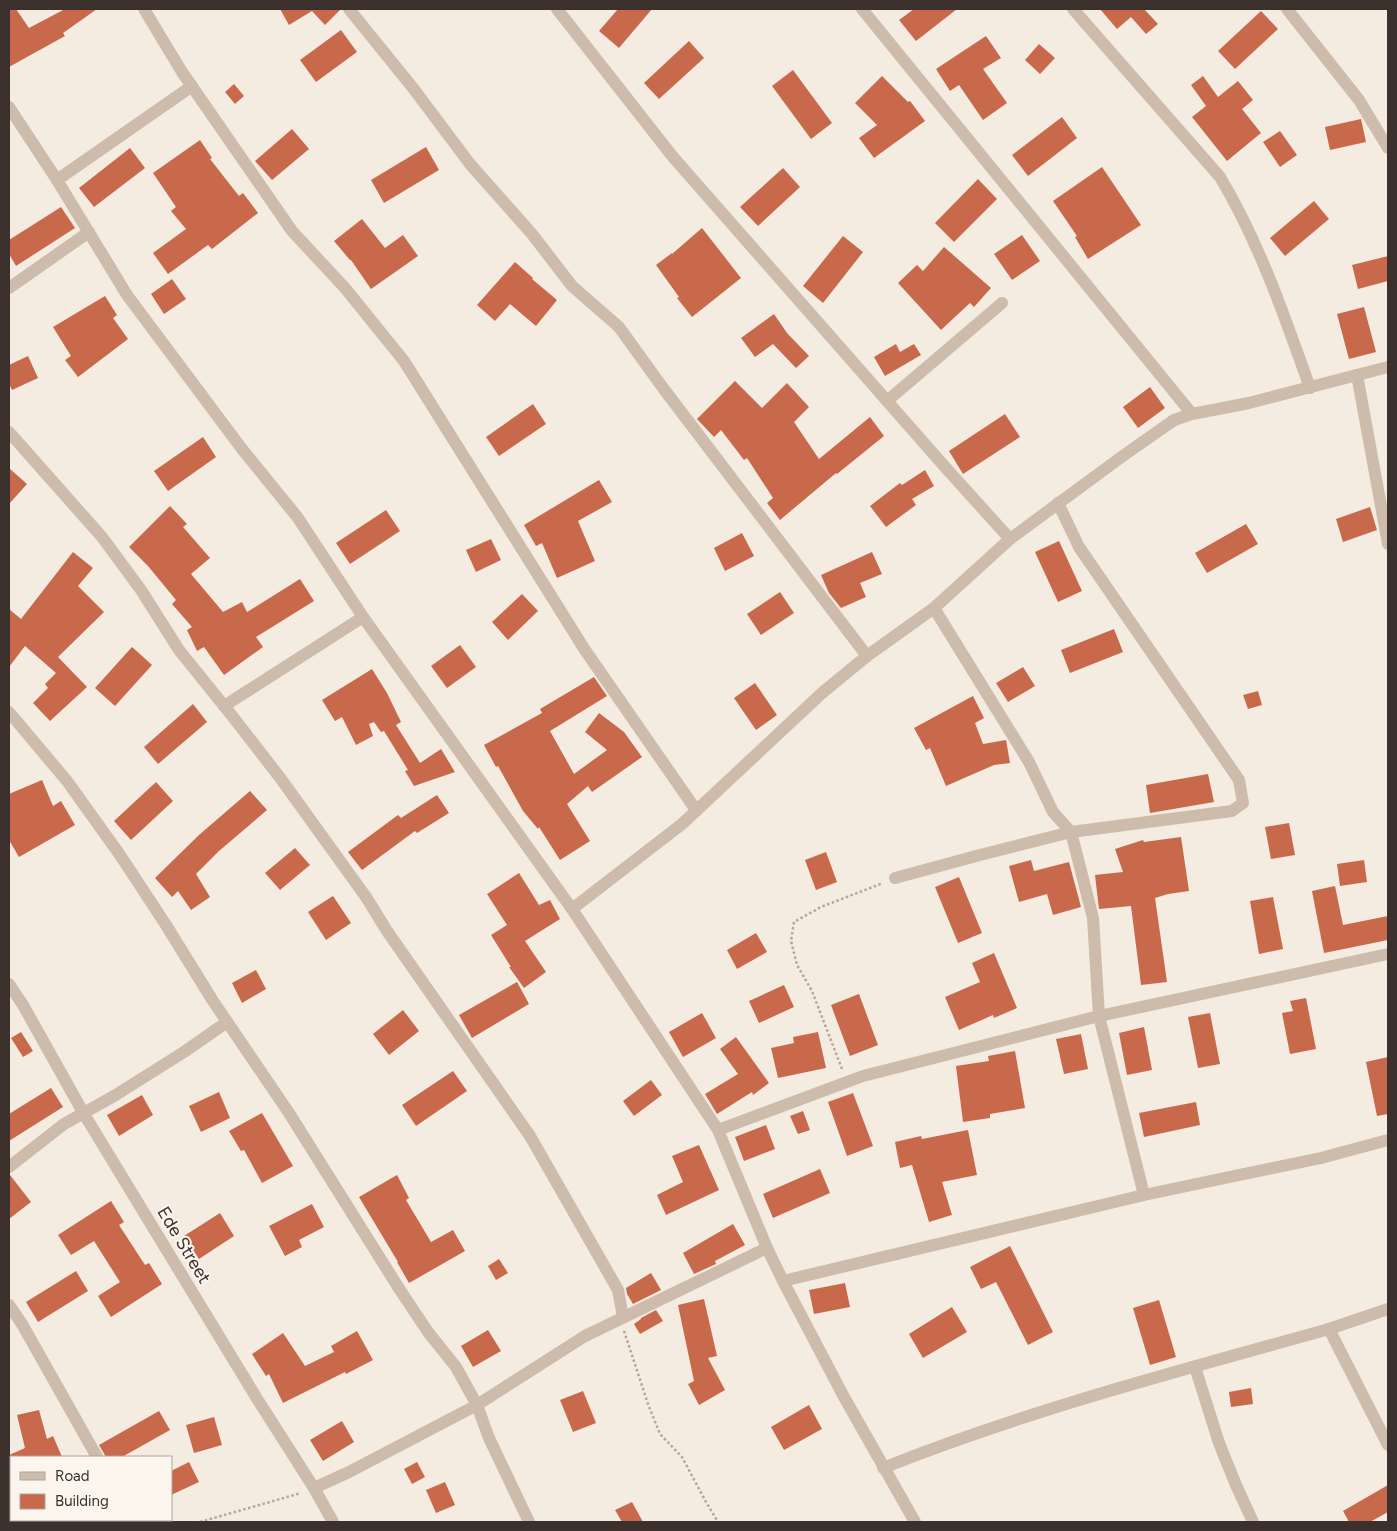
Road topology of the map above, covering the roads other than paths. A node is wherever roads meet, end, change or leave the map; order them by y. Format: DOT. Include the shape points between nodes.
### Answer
graph roads {
  1 [pos="144,9"];
  2 [pos="349,9"];
  3 [pos="557,9"];
  4 [pos="862,9"];
  5 [pos="1073,9"];
  6 [pos="1287,9"];
  7 [pos="192,86"];
  8 [pos="9,107"];
  9 [pos="1388,148"];
  10 [pos="57,180"];
  11 [pos="89,232"];
  12 [pos="9,288"];
  13 [pos="1002,303"];
  14 [pos="1388,367"];
  15 [pos="1357,376"];
  16 [pos="1310,388"];
  17 [pos="887,401"];
  18 [pos="1192,414"];
  19 [pos="11,440"];
  20 [pos="1058,503"];
  21 [pos="1010,539"];
  22 [pos="1388,544"];
  23 [pos="934,608"];
  24 [pos="363,617"];
  25 [pos="867,656"];
  26 [pos="224,706"];
  27 [pos="9,712"];
  28 [pos="696,810"];
  29 [pos="1071,832"];
  30 [pos="895,878"];
  31 [pos="572,909"];
  32 [pos="1388,954"];
  33 [pos="9,984"];
  34 [pos="1099,1016"];
  35 [pos="227,1022"];
  36 [pos="84,1114"];
  37 [pos="718,1130"];
  38 [pos="1388,1140"];
  39 [pos="9,1167"];
  40 [pos="1144,1195"];
  41 [pos="767,1248"];
  42 [pos="783,1281"];
  43 [pos="9,1305"];
  44 [pos="1388,1309"];
  45 [pos="623,1317"];
  46 [pos="1329,1329"];
  47 [pos="1195,1367"];
  48 [pos="477,1405"];
  49 [pos="1388,1445"];
  50 [pos="96,1456"];
  51 [pos="883,1468"];
  52 [pos="314,1488"];
  53 [pos="333,1522"];
  54 [pos="529,1522"];
  55 [pos="915,1522"];
  56 [pos="1253,1522"];
  1 -- 7 [label="street"];
  2 -- 25 [label="street" via="470,164 532,234 572,286 619,327"];
  3 -- 17 [label="street" via="674,157"];
  4 -- 18 [label="street"];
  5 -- 16 [label="street" via="1220,178 1242,216 1286,318"];
  6 -- 9 [label="street" via="1359,100"];
  7 -- 10 [label="street"];
  7 -- 28 [label="street" via="292,231 345,288 404,361 585,650"];
  8 -- 10 [label="street"];
  10 -- 11 [label="street"];
  11 -- 12 [label="street"];
  11 -- 24 [label="street" via="127,295 298,518"];
  13 -- 17 [label="street"];
  14 -- 15 [label="street"];
  15 -- 16 [label="street"];
  15 -- 22 [label="street"];
  16 -- 18 [label="street"];
  17 -- 21 [label="street"];
  18 -- 20 [label="street" via="1174,420"];
  19 -- 26 [label="street" via="102,536 179,650"];
  20 -- 21 [label="street"];
  20 -- 29 [label="street" via="1079,547 1239,780 1243,803 1232,811"];
  21 -- 23 [label="street"];
  23 -- 25 [label="street"];
  23 -- 29 [label="street" via="1029,762 1053,812"];
  24 -- 26 [label="street"];
  24 -- 31 [label="street"];
  25 -- 28 [label="street" via="822,693"];
  26 -- 45 [label="street" via="366,897 530,1136 618,1290"];
  27 -- 35 [label="street" via="67,781 120,855"];
  28 -- 31 [label="street"];
  29 -- 30 [label="street"];
  29 -- 34 [label="street" via="1093,918"];
  31 -- 37 [label="street"];
  32 -- 34 [label="street"];
  33 -- 36 [label="street, Ede Street"];
  34 -- 37 [label="street" via="863,1076"];
  34 -- 40 [label="street"];
  35 -- 36 [label="street"];
  35 -- 48 [label="street" via="289,1113 428,1332 456,1367"];
  36 -- 39 [label="street" via="64,1124"];
  36 -- 52 [label="street, Ede Street"];
  37 -- 41 [label="street"];
  38 -- 40 [label="street" via="1322,1158"];
  40 -- 42 [label="street"];
  41 -- 42 [label="street"];
  41 -- 45 [label="street"];
  42 -- 51 [label="street"];
  43 -- 50 [label="street"];
  44 -- 46 [label="street"];
  45 -- 48 [label="street" via="585,1336"];
  46 -- 47 [label="street"];
  46 -- 49 [label="street"];
  47 -- 51 [label="street" via="1030,1415"];
  47 -- 56 [label="street" via="1219,1443"];
  48 -- 52 [label="street"];
  48 -- 54 [label="street"];
  51 -- 55 [label="street"];
  52 -- 53 [label="street, Ede Street"];
}
